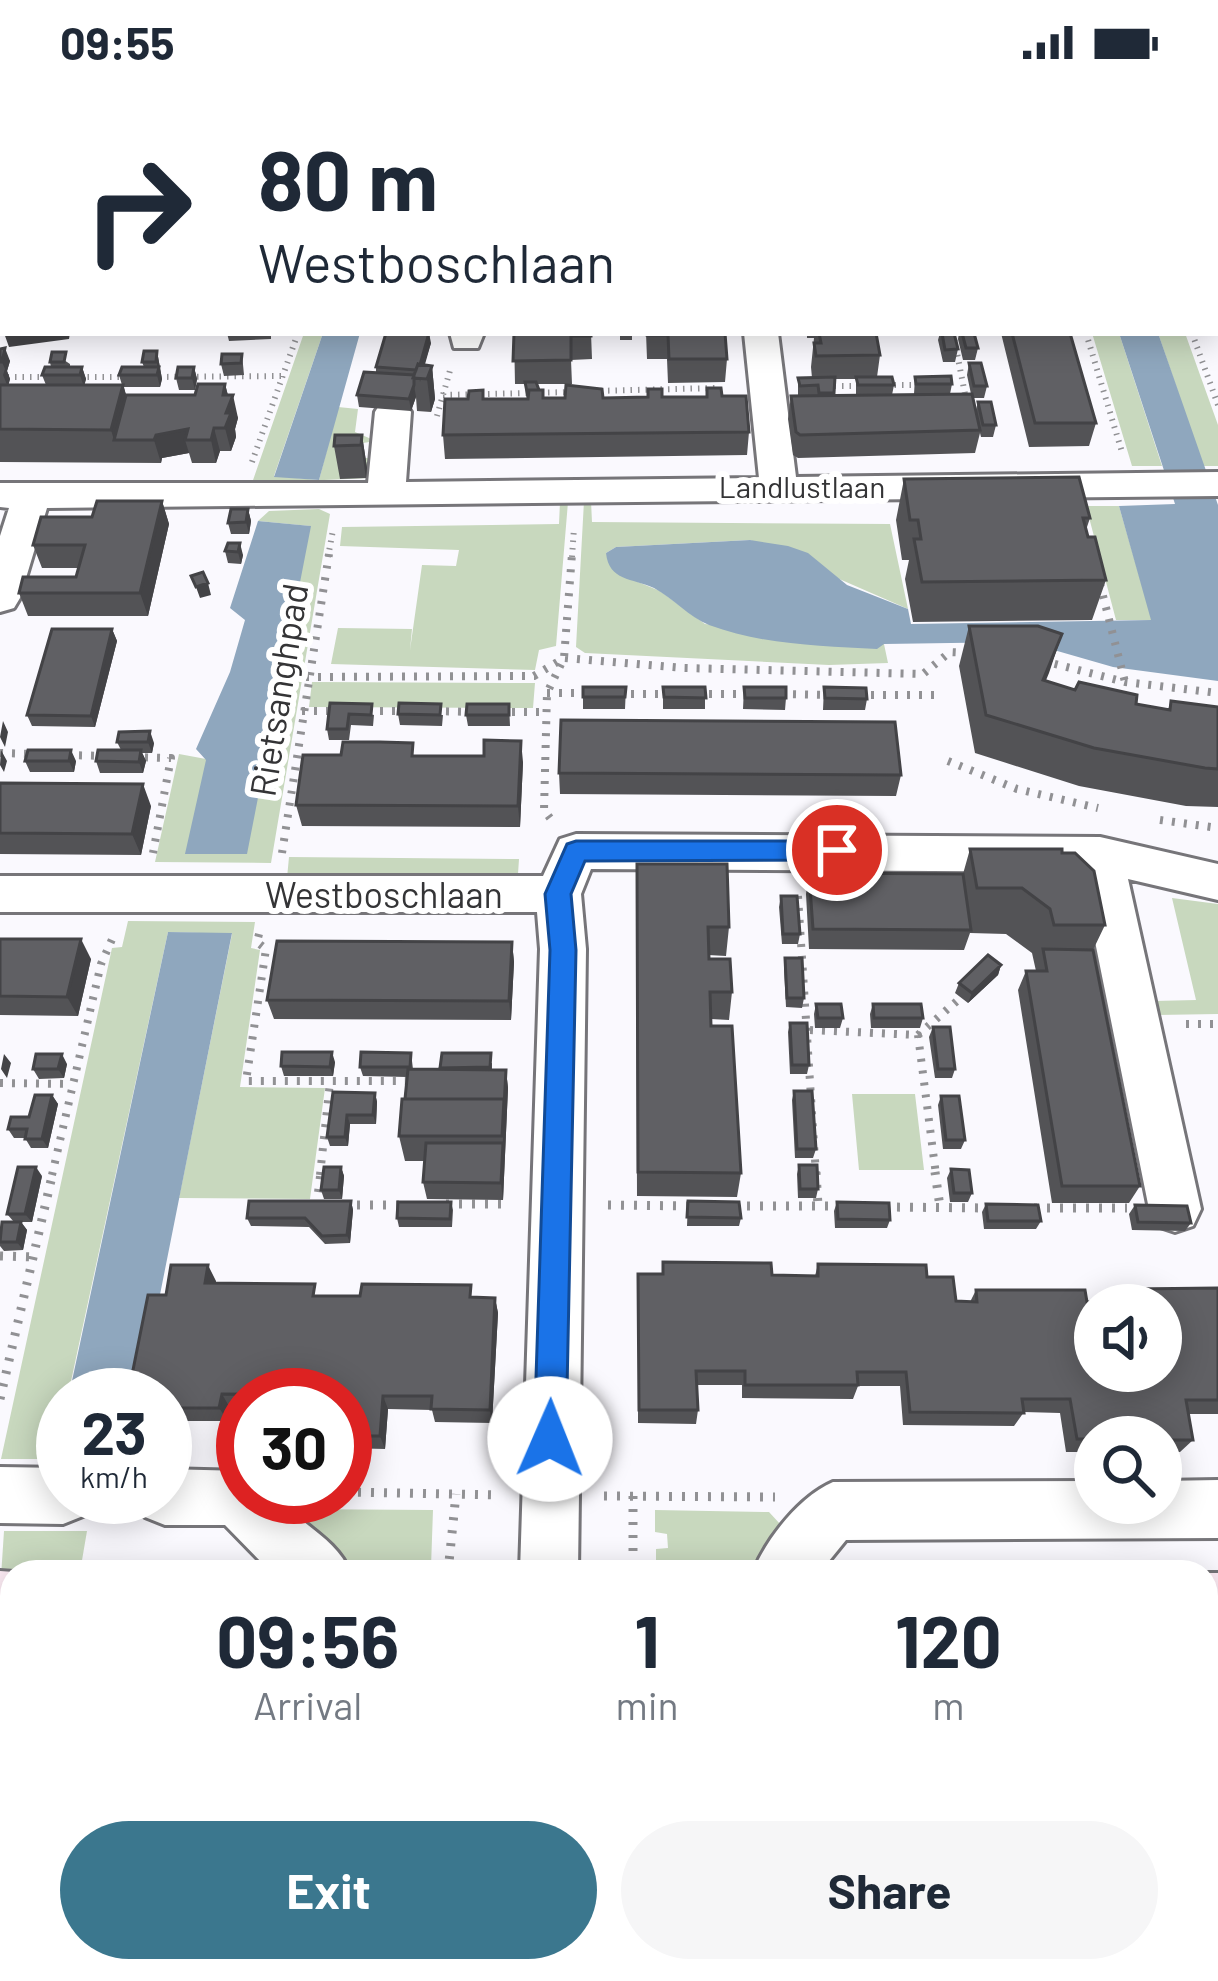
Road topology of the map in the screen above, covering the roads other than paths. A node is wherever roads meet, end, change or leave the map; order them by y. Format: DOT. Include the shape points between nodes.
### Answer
graph roads {
  1 [pos="761,336"];
  2 [pos="393,412"];
  3 [pos="1218,484"];
  4 [pos="779,488"];
  5 [pos="386,494"];
  6 [pos="16,495"];
  7 [pos="0,598"];
  8 [pos="1108,834"];
  9 [pos="567,873"];
  10 [pos="1218,882"];
  11 [pos="0,894"];
  12 [pos="1174,1208"];
  13 [pos="0,1496"];
  14 [pos="36,1496"];
  15 [pos="192,1496"];
  16 [pos="1218,1509"];
  17 [pos="303,1560"];
  18 [pos="549,1560"];
  19 [pos="792,1560"];
  1 -- 4 [label="street"];
  2 -- 5 [label="street"];
  3 -- 4 [label="street, Landlustlaan"];
  4 -- 5 [label="street, Landlustlaan"];
  5 -- 6 [label="street, Landlustlaan"];
  6 -- 7 [label="street, Landlustlaan"];
  8 -- 9 [label="street, Westboschlaan" via="794,850"];
  8 -- 10 [label="street, Westboschlaan"];
  8 -- 12 [label="street"];
  9 -- 11 [label="street, Westboschlaan" via="275,896"];
  9 -- 18 [label="street"];
  13 -- 14 [label="street"];
  15 -- 17 [label="street" via="238,1497"];
  16 -- 19 [label="street" via="833,1510"];
}
